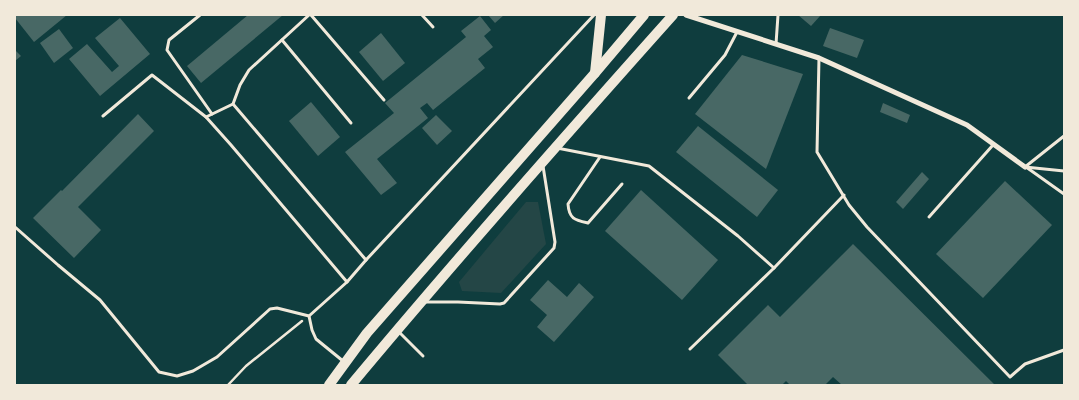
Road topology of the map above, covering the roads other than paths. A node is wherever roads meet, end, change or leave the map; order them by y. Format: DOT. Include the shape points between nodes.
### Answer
graph roads {
  1 [pos="200,15"];
  2 [pos="310,15"];
  3 [pos="422,15"];
  4 [pos="594,15"];
  5 [pos="600,15"];
  6 [pos="644,15"];
  7 [pos="673,15"];
  8 [pos="686,15"];
  9 [pos="778,15"];
  10 [pos="433,27"];
  11 [pos="738,31"];
  12 [pos="282,40"];
  13 [pos="776,44"];
  14 [pos="819,58"];
  15 [pos="595,73"];
  16 [pos="689,98"];
  17 [pos="384,100"];
  18 [pos="233,104"];
  19 [pos="212,114"];
  20 [pos="103,116"];
  21 [pos="206,117"];
  22 [pos="351,122"];
  23 [pos="1064,136"];
  24 [pos="994,144"];
  25 [pos="554,148"];
  26 [pos="600,157"];
  27 [pos="542,162"];
  28 [pos="1025,167"];
  29 [pos="1064,171"];
  30 [pos="622,184"];
  31 [pos="844,194"];
  32 [pos="1064,194"];
  33 [pos="929,217"];
  34 [pos="15,227"];
  35 [pos="366,260"];
  36 [pos="774,268"];
  37 [pos="347,282"];
  38 [pos="420,302"];
  39 [pos="309,316"];
  40 [pos="397,330"];
  41 [pos="690,350"];
  42 [pos="1064,350"];
  43 [pos="378,352"];
  44 [pos="424,356"];
  45 [pos="346,363"];
  46 [pos="329,385"];
  47 [pos="351,385"];
  48 [pos="360,385"];
  1 -- 19 [label="lane" via="169,40 167,50"];
  2 -- 12 [label="lane"];
  2 -- 17 [label="lane"];
  3 -- 10 [label="lane"];
  4 -- 35 [label="lane"];
  5 -- 15 [label="main road"];
  6 -- 15 [label="main road"];
  7 -- 25 [label="main road"];
  8 -- 11 [label="street"];
  9 -- 13 [label="lane"];
  11 -- 13 [label="street"];
  11 -- 16 [label="lane" via="724,55"];
  12 -- 18 [label="lane" via="249,70"];
  12 -- 22 [label="lane"];
  13 -- 14 [label="street"];
  14 -- 24 [label="street" via="967,125"];
  14 -- 31 [label="lane" via="818,152"];
  15 -- 45 [label="main road"];
  18 -- 19 [label="lane"];
  18 -- 35 [label="lane"];
  19 -- 21 [label="lane"];
  20 -- 21 [label="lane" via="152,75"];
  21 -- 37 [label="lane"];
  23 -- 28 [label="lane"];
  24 -- 28 [label="street"];
  24 -- 33 [label="lane"];
  25 -- 26 [label="lane"];
  25 -- 27 [label="main road"];
  26 -- 30 [label="lane" via="568,204 568,212 573,218 588,223"];
  26 -- 36 [label="lane" via="650,166"];
  27 -- 38 [label="main road"];
  27 -- 38 [label="lane" via="554,248 504,303"];
  28 -- 29 [label="lane"];
  28 -- 32 [label="lane"];
  31 -- 36 [label="lane"];
  31 -- 42 [label="lane" via="849,206 867,227 1010,377 1025,364"];
  34 -- 39 [label="lane" via="100,300 159,372 177,376 193,371 217,357 270,310 277,308"];
  35 -- 37 [label="lane"];
  36 -- 41 [label="lane"];
  37 -- 39 [label="lane"];
  38 -- 40 [label="main road"];
  39 -- 45 [label="lane" via="316,339"];
  40 -- 43 [label="main road"];
  40 -- 44 [label="lane"];
  43 -- 47 [label="main road"];
  43 -- 48 [label="main road"];
  45 -- 46 [label="main road"];
}
